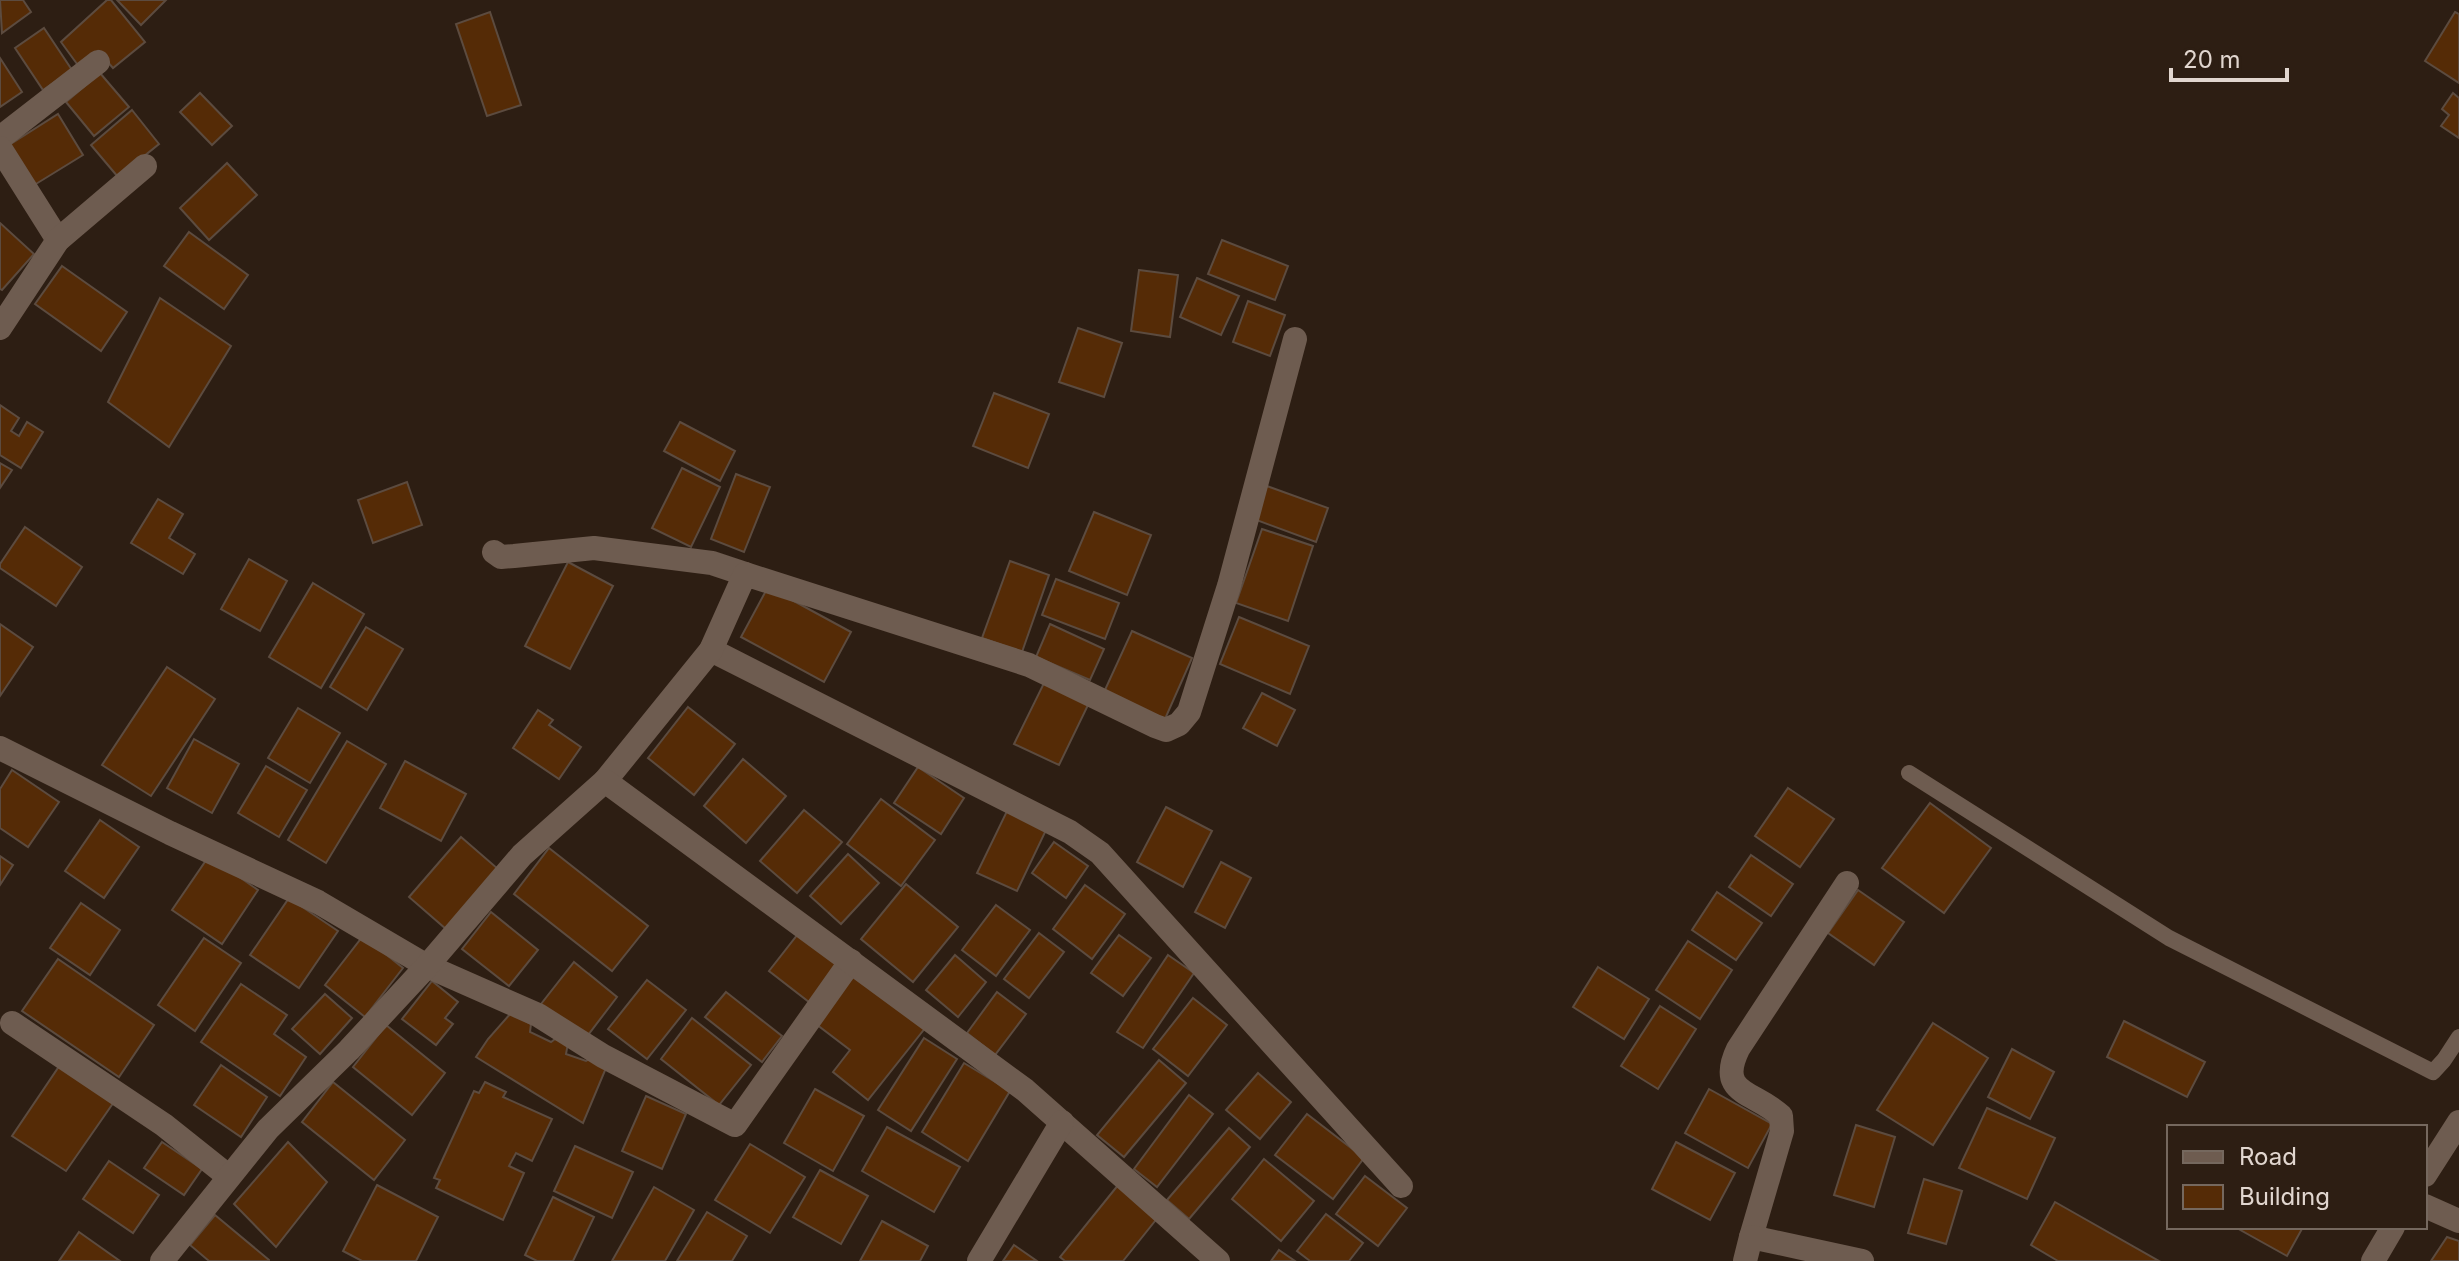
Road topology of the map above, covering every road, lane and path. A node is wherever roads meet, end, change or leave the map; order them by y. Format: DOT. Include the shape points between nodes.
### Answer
graph roads {
  1 [pos="98,62"];
  2 [pos="0,138"];
  3 [pos="0,148"];
  4 [pos="145,166"];
  5 [pos="7,178"];
  6 [pos="58,240"];
  7 [pos="0,328"];
  8 [pos="1295,339"];
  9 [pos="494,552"];
  10 [pos="745,574"];
  11 [pos="711,650"];
  12 [pos="0,748"];
  13 [pos="1909,773"];
  14 [pos="605,781"];
  15 [pos="1847,883"];
  16 [pos="851,961"];
  17 [pos="427,966"];
  18 [pos="12,1023"];
  19 [pos="2459,1037"];
  20 [pos="1062,1122"];
  21 [pos="2459,1122"];
  22 [pos="2427,1172"];
  23 [pos="228,1176"];
  24 [pos="1401,1186"];
  25 [pos="2427,1207"];
  26 [pos="2459,1221"];
  27 [pos="2392,1229"];
  28 [pos="1748,1249"];
  29 [pos="162,1261"];
  30 [pos="979,1261"];
  31 [pos="1218,1261"];
  32 [pos="1862,1261"];
  33 [pos="2373,1261"];
  1 -- 2 [label="street"];
  3 -- 5 [label="street"];
  4 -- 6 [label="street"];
  5 -- 6 [label="street"];
  6 -- 7 [label="street"];
  8 -- 10 [label="street" via="1229,586 1189,712 1166,730 1029,665"];
  9 -- 10 [label="street" via="501,557 594,548 712,563"];
  10 -- 11 [label="street"];
  11 -- 14 [label="street"];
  11 -- 24 [label="street" via="1070,832 1100,853"];
  12 -- 17 [label="street" via="318,902"];
  13 -- 19 [label="lane" via="2169,938 2433,1072"];
  14 -- 16 [label="street"];
  14 -- 17 [label="street" via="522,855"];
  15 -- 28 [label="street" via="1730,1066 1732,1081 1743,1093 1781,1116 1782,1131"];
  16 -- 17 [label="street" via="735,1125 603,1056 538,1015"];
  16 -- 20 [label="street"];
  17 -- 23 [label="street"];
  18 -- 23 [label="street" via="164,1125"];
  20 -- 30 [label="street"];
  20 -- 31 [label="street"];
  21 -- 22 [label="street"];
  23 -- 29 [label="street"];
  25 -- 26 [label="street"];
  27 -- 33 [label="street"];
  28 -- 32 [label="street"];
}
